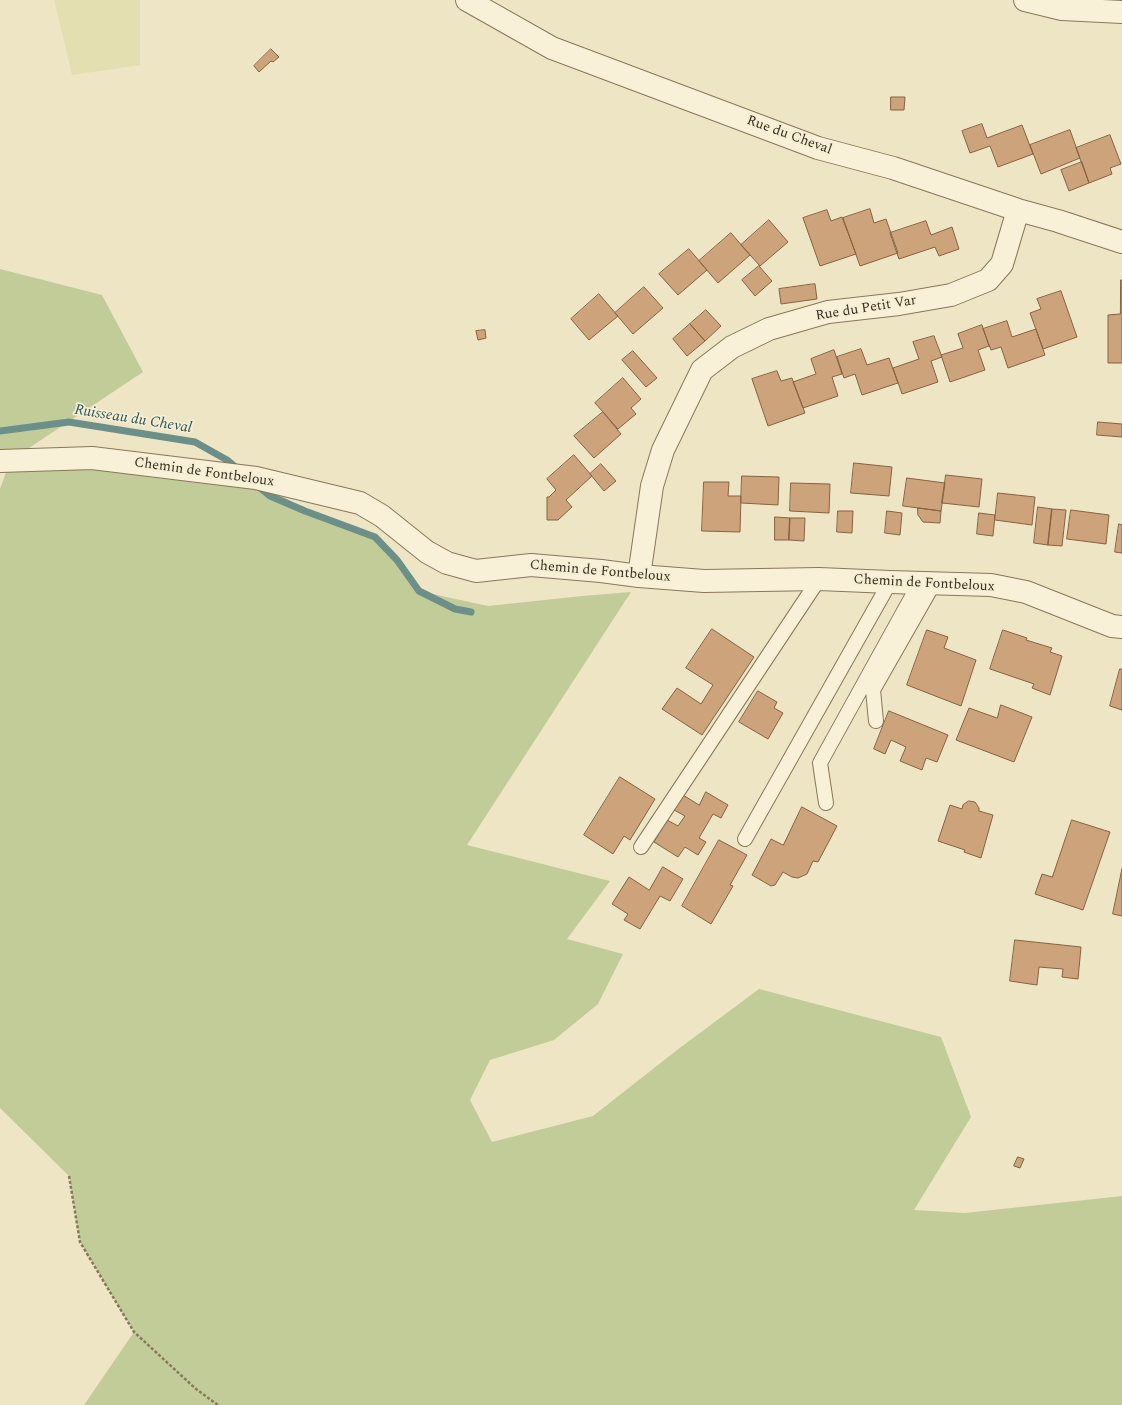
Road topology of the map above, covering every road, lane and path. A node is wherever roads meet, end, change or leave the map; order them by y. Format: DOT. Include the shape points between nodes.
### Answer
graph roads {
  1 [pos="467,0"];
  2 [pos="1025,0"];
  3 [pos="1122,12"];
  4 [pos="1018,210"];
  5 [pos="1122,242"];
  6 [pos="0,461"];
  7 [pos="639,576"];
  8 [pos="819,579"];
  9 [pos="890,582"];
  10 [pos="927,583"];
  11 [pos="1122,627"];
  12 [pos="876,721"];
  13 [pos="826,803"];
  14 [pos="745,839"];
  15 [pos="641,847"];
  16 [pos="69,1176"];
  17 [pos="218,1405"];
  1 -- 4 [label="street, Rue du Cheval" via="552,48 818,148 893,168"];
  2 -- 3 [label="street" via="1062,9"];
  4 -- 5 [label="street, Rue du Cheval" via="1058,220"];
  4 -- 7 [label="street, Rue du Petit Var" via="1002,264 988,280 951,295 828,312 769,329 732,346 702,370 663,450 652,486"];
  6 -- 7 [label="street, Chemin de Fontbeloux" via="92,458 256,478 360,503 382,516 427,552 447,563 476,571 531,565"];
  7 -- 8 [label="street, Chemin de Fontbeloux" via="704,581"];
  8 -- 9 [label="street, Chemin de Fontbeloux"];
  8 -- 15 [label="lane"];
  9 -- 10 [label="street, Chemin de Fontbeloux"];
  9 -- 14 [label="lane"];
  10 -- 11 [label="street, Chemin de Fontbeloux" via="991,585 1026,592 1112,626"];
  10 -- 12 [label="lane" via="873,690"];
  10 -- 13 [label="lane" via="820,763"];
  16 -- 17 [label="path" via="80,1242 134,1332 196,1389"];
}
